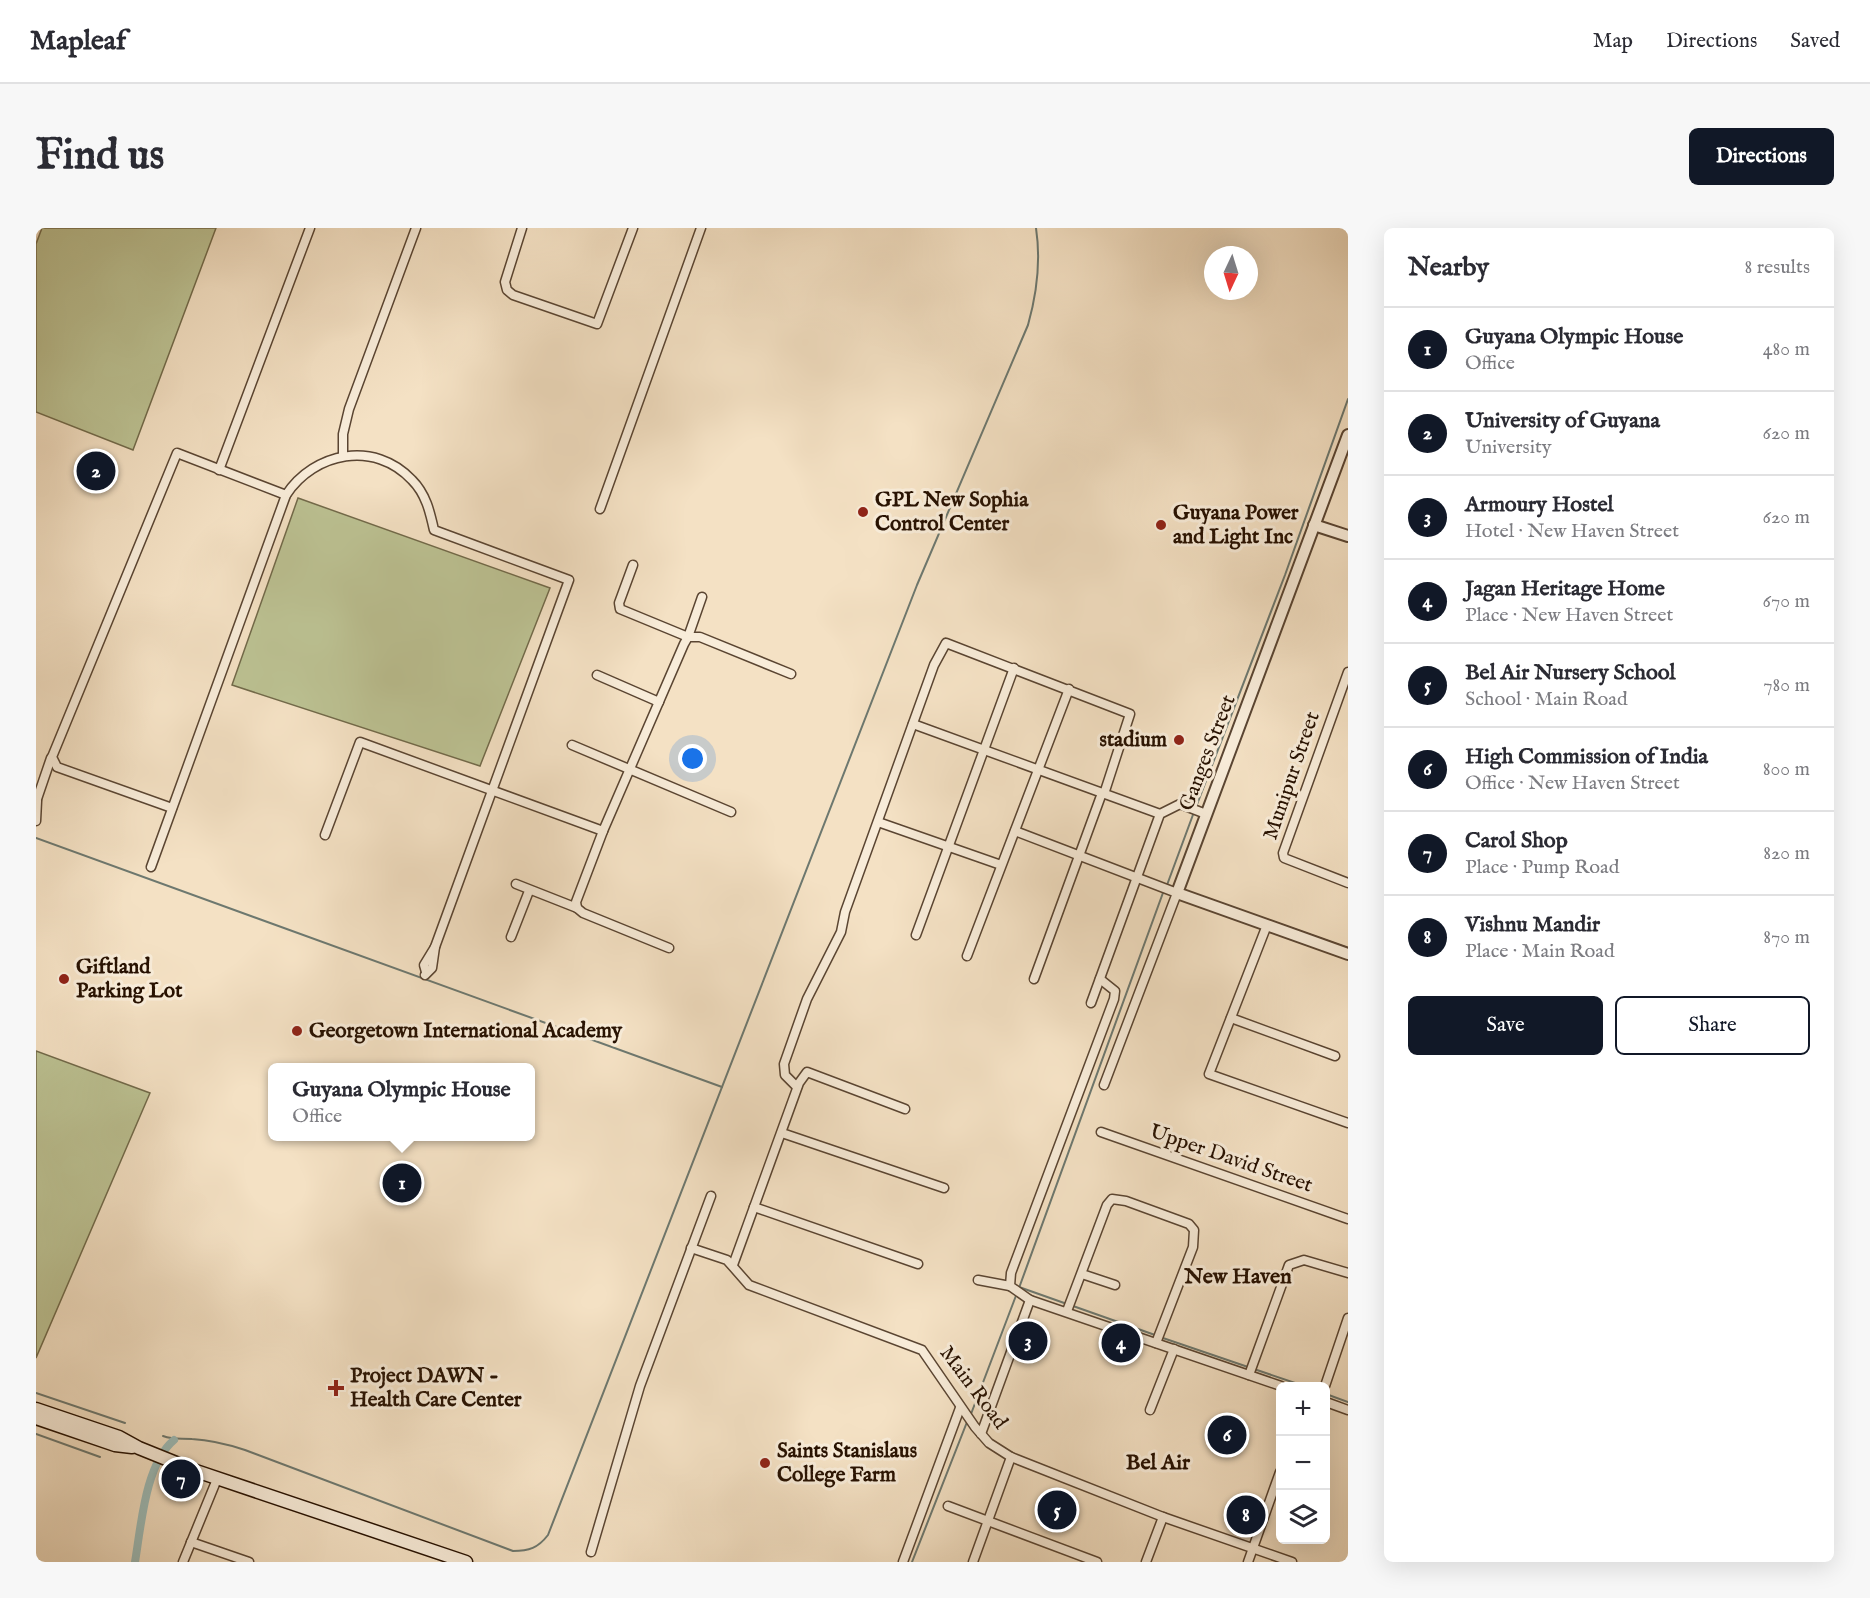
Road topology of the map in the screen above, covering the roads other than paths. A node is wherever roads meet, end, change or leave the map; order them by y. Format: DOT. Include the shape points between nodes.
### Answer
graph roads {
  1 [pos="310,228"];
  2 [pos="416,228"];
  3 [pos="522,228"];
  4 [pos="633,228"];
  5 [pos="701,228"];
  6 [pos="1348,435"];
  7 [pos="343,456"];
  8 [pos="219,470"];
  9 [pos="286,495"];
  10 [pos="600,509"];
  11 [pos="1314,525"];
  12 [pos="1348,536"];
  13 [pos="633,565"];
  14 [pos="702,597"];
  15 [pos="688,637"];
  16 [pos="1014,668"];
  17 [pos="1348,672"];
  18 [pos="791,674"];
  19 [pos="597,675"];
  20 [pos="1069,689"];
  21 [pos="659,702"];
  22 [pos="913,724"];
  23 [pos="572,745"];
  24 [pos="984,750"];
  25 [pos="52,757"];
  26 [pos="630,769"];
  27 [pos="1039,770"];
  28 [pos="493,792"];
  29 [pos="1103,794"];
  30 [pos="37,802"];
  31 [pos="172,808"];
  32 [pos="1199,811"];
  33 [pos="731,812"];
  34 [pos="1160,814"];
  35 [pos="36,821"];
  36 [pos="878,822"];
  37 [pos="603,831"];
  38 [pos="1015,831"];
  39 [pos="325,835"];
  40 [pos="950,847"];
  41 [pos="1078,856"];
  42 [pos="1001,865"];
  43 [pos="151,867"];
  44 [pos="1136,877"];
  45 [pos="1347,881"];
  46 [pos="516,884"];
  47 [pos="1169,889"];
  48 [pos="529,891"];
  49 [pos="577,908"];
  50 [pos="1267,925"];
  51 [pos="916,935"];
  52 [pos="511,937"];
  53 [pos="669,948"];
  54 [pos="1348,954"];
  55 [pos="967,956"];
  56 [pos="425,974"];
  57 [pos="1034,979"];
  58 [pos="1100,979"];
  59 [pos="1091,1003"];
  60 [pos="1231,1018"];
  61 [pos="1335,1056"];
  62 [pos="1104,1085"];
  63 [pos="797,1087"];
  64 [pos="905,1109"];
  65 [pos="1348,1124"];
  66 [pos="782,1132"];
  67 [pos="1101,1132"];
  68 [pos="944,1188"];
  69 [pos="711,1196"];
  70 [pos="754,1207"];
  71 [pos="1348,1219"];
  72 [pos="691,1248"];
  73 [pos="918,1264"];
  74 [pos="733,1265"];
  75 [pos="1082,1274"];
  76 [pos="1348,1274"];
  77 [pos="978,1280"];
  78 [pos="1115,1286"];
  79 [pos="1012,1288"];
  80 [pos="1027,1298"];
  81 [pos="1069,1305"];
  82 [pos="1348,1318"];
  83 [pos="1158,1339"];
  84 [pos="1174,1349"];
  85 [pos="1249,1375"];
  86 [pos="1326,1382"];
  87 [pos="1276,1384"];
  88 [pos="1330,1403"];
  89 [pos="960,1408"];
  90 [pos="36,1409"];
  91 [pos="1150,1410"];
  92 [pos="1348,1410"];
  93 [pos="36,1418"];
  94 [pos="978,1431"];
  95 [pos="142,1449"];
  96 [pos="1011,1457"];
  97 [pos="194,1470"];
  98 [pos="215,1484"];
  99 [pos="1276,1486"];
  100 [pos="948,1506"];
  101 [pos="1163,1517"];
  102 [pos="988,1521"];
  103 [pos="191,1542"];
  104 [pos="1253,1548"];
  105 [pos="591,1552"];
  106 [pos="183,1562"];
  107 [pos="249,1562"];
  108 [pos="442,1562"];
  109 [pos="466,1562"];
  110 [pos="903,1562"];
  111 [pos="973,1562"];
  112 [pos="1097,1562"];
  113 [pos="1146,1562"];
  114 [pos="1248,1562"];
  115 [pos="1292,1562"];
  1 -- 8 [label="street"];
  2 -- 7 [label="street" via="349,410"];
  3 -- 4 [label="street" via="505,282 507,290 597,324"];
  5 -- 10 [label="street"];
  6 -- 11 [label="street, Ganges Street"];
  7 -- 9 [label="street" via="317,465 298,478"];
  7 -- 28 [label="street" via="375,457 398,467 414,481 427,503 434,530 569,580"];
  8 -- 9 [label="street"];
  8 -- 25 [label="street" via="177,453"];
  9 -- 31 [label="street"];
  11 -- 12 [label="street"];
  11 -- 32 [label="street, Ganges Street"];
  13 -- 15 [label="street" via="620,609"];
  14 -- 15 [label="street"];
  15 -- 18 [label="street" via="700,637"];
  15 -- 21 [label="street"];
  16 -- 20 [label="street"];
  16 -- 22 [label="street" via="946,643"];
  16 -- 24 [label="street"];
  17 -- 45 [label="street, Munipur Street" via="1284,858"];
  19 -- 21 [label="street"];
  20 -- 27 [label="street"];
  20 -- 29 [label="street" via="1130,714"];
  21 -- 26 [label="street"];
  22 -- 24 [label="street"];
  22 -- 36 [label="street"];
  23 -- 26 [label="street"];
  24 -- 27 [label="street"];
  24 -- 40 [label="street"];
  25 -- 30 [label="street"];
  25 -- 31 [label="street" via="57,767"];
  26 -- 33 [label="street"];
  26 -- 37 [label="street"];
  27 -- 29 [label="street"];
  27 -- 38 [label="street"];
  28 -- 37 [label="street"];
  28 -- 39 [label="street" via="360,742"];
  28 -- 56 [label="street" via="435,947 424,965"];
  29 -- 34 [label="street"];
  29 -- 41 [label="street"];
  30 -- 35 [label="street"];
  31 -- 43 [label="street"];
  32 -- 34 [label="street" via="1180,804"];
  32 -- 47 [label="street, Ganges Street"];
  34 -- 44 [label="street"];
  36 -- 40 [label="street"];
  36 -- 63 [label="street" via="841,932 807,999 784,1064 785,1075"];
  37 -- 49 [label="street"];
  38 -- 41 [label="street"];
  38 -- 42 [label="street"];
  40 -- 42 [label="street"];
  40 -- 51 [label="street"];
  41 -- 44 [label="street"];
  41 -- 57 [label="street"];
  42 -- 55 [label="street"];
  44 -- 47 [label="street"];
  44 -- 58 [label="street"];
  46 -- 48 [label="street"];
  47 -- 50 [label="street"];
  47 -- 62 [label="street, Ganges Street"];
  48 -- 49 [label="street"];
  48 -- 52 [label="street"];
  49 -- 53 [label="street"];
  50 -- 54 [label="street"];
  50 -- 60 [label="street"];
  58 -- 59 [label="street"];
  58 -- 79 [label="street" via="1115,991 1114,999 1011,1273"];
  60 -- 61 [label="street"];
  60 -- 65 [label="street" via="1209,1074"];
  63 -- 64 [label="street" via="807,1072"];
  63 -- 66 [label="street"];
  66 -- 68 [label="street"];
  66 -- 70 [label="street"];
  67 -- 71 [label="street, Upper David Street"];
  69 -- 72 [label="street"];
  70 -- 73 [label="street"];
  70 -- 74 [label="street"];
  72 -- 74 [label="street"];
  72 -- 105 [label="street" via="636,1397"];
  74 -- 89 [label="street, Main Road" via="749,1285 915,1346 933,1365"];
  75 -- 78 [label="street"];
  75 -- 81 [label="street"];
  75 -- 83 [label="street" via="1112,1199 1191,1225 1193,1247"];
  76 -- 85 [label="street" via="1304,1260 1289,1265"];
  77 -- 79 [label="street"];
  79 -- 80 [label="street"];
  80 -- 81 [label="street"];
  80 -- 94 [label="street"];
  81 -- 83 [label="street"];
  82 -- 86 [label="street"];
  83 -- 84 [label="street"];
  84 -- 85 [label="street"];
  84 -- 91 [label="street"];
  85 -- 87 [label="street"];
  88 -- 92 [label="street"];
  89 -- 94 [label="street, Main Road"];
  89 -- 110 [label="street"];
  90 -- 95 [label="main road" via="119,1437"];
  93 -- 95 [label="main road" via="115,1445"];
  94 -- 96 [label="street, Main Road"];
  95 -- 97 [label="main road"];
  96 -- 101 [label="street, Main Road"];
  96 -- 102 [label="street"];
  97 -- 98 [label="main road"];
  97 -- 109 [label="main road"];
  98 -- 103 [label="street"];
  98 -- 108 [label="main road"];
  99 -- 104 [label="street"];
  100 -- 102 [label="street"];
  101 -- 104 [label="street, Main Road"];
  101 -- 113 [label="street"];
  102 -- 111 [label="street"];
  102 -- 112 [label="street"];
  103 -- 106 [label="street"];
  103 -- 107 [label="street"];
  104 -- 114 [label="street"];
  104 -- 115 [label="street, Main Road"];
}
